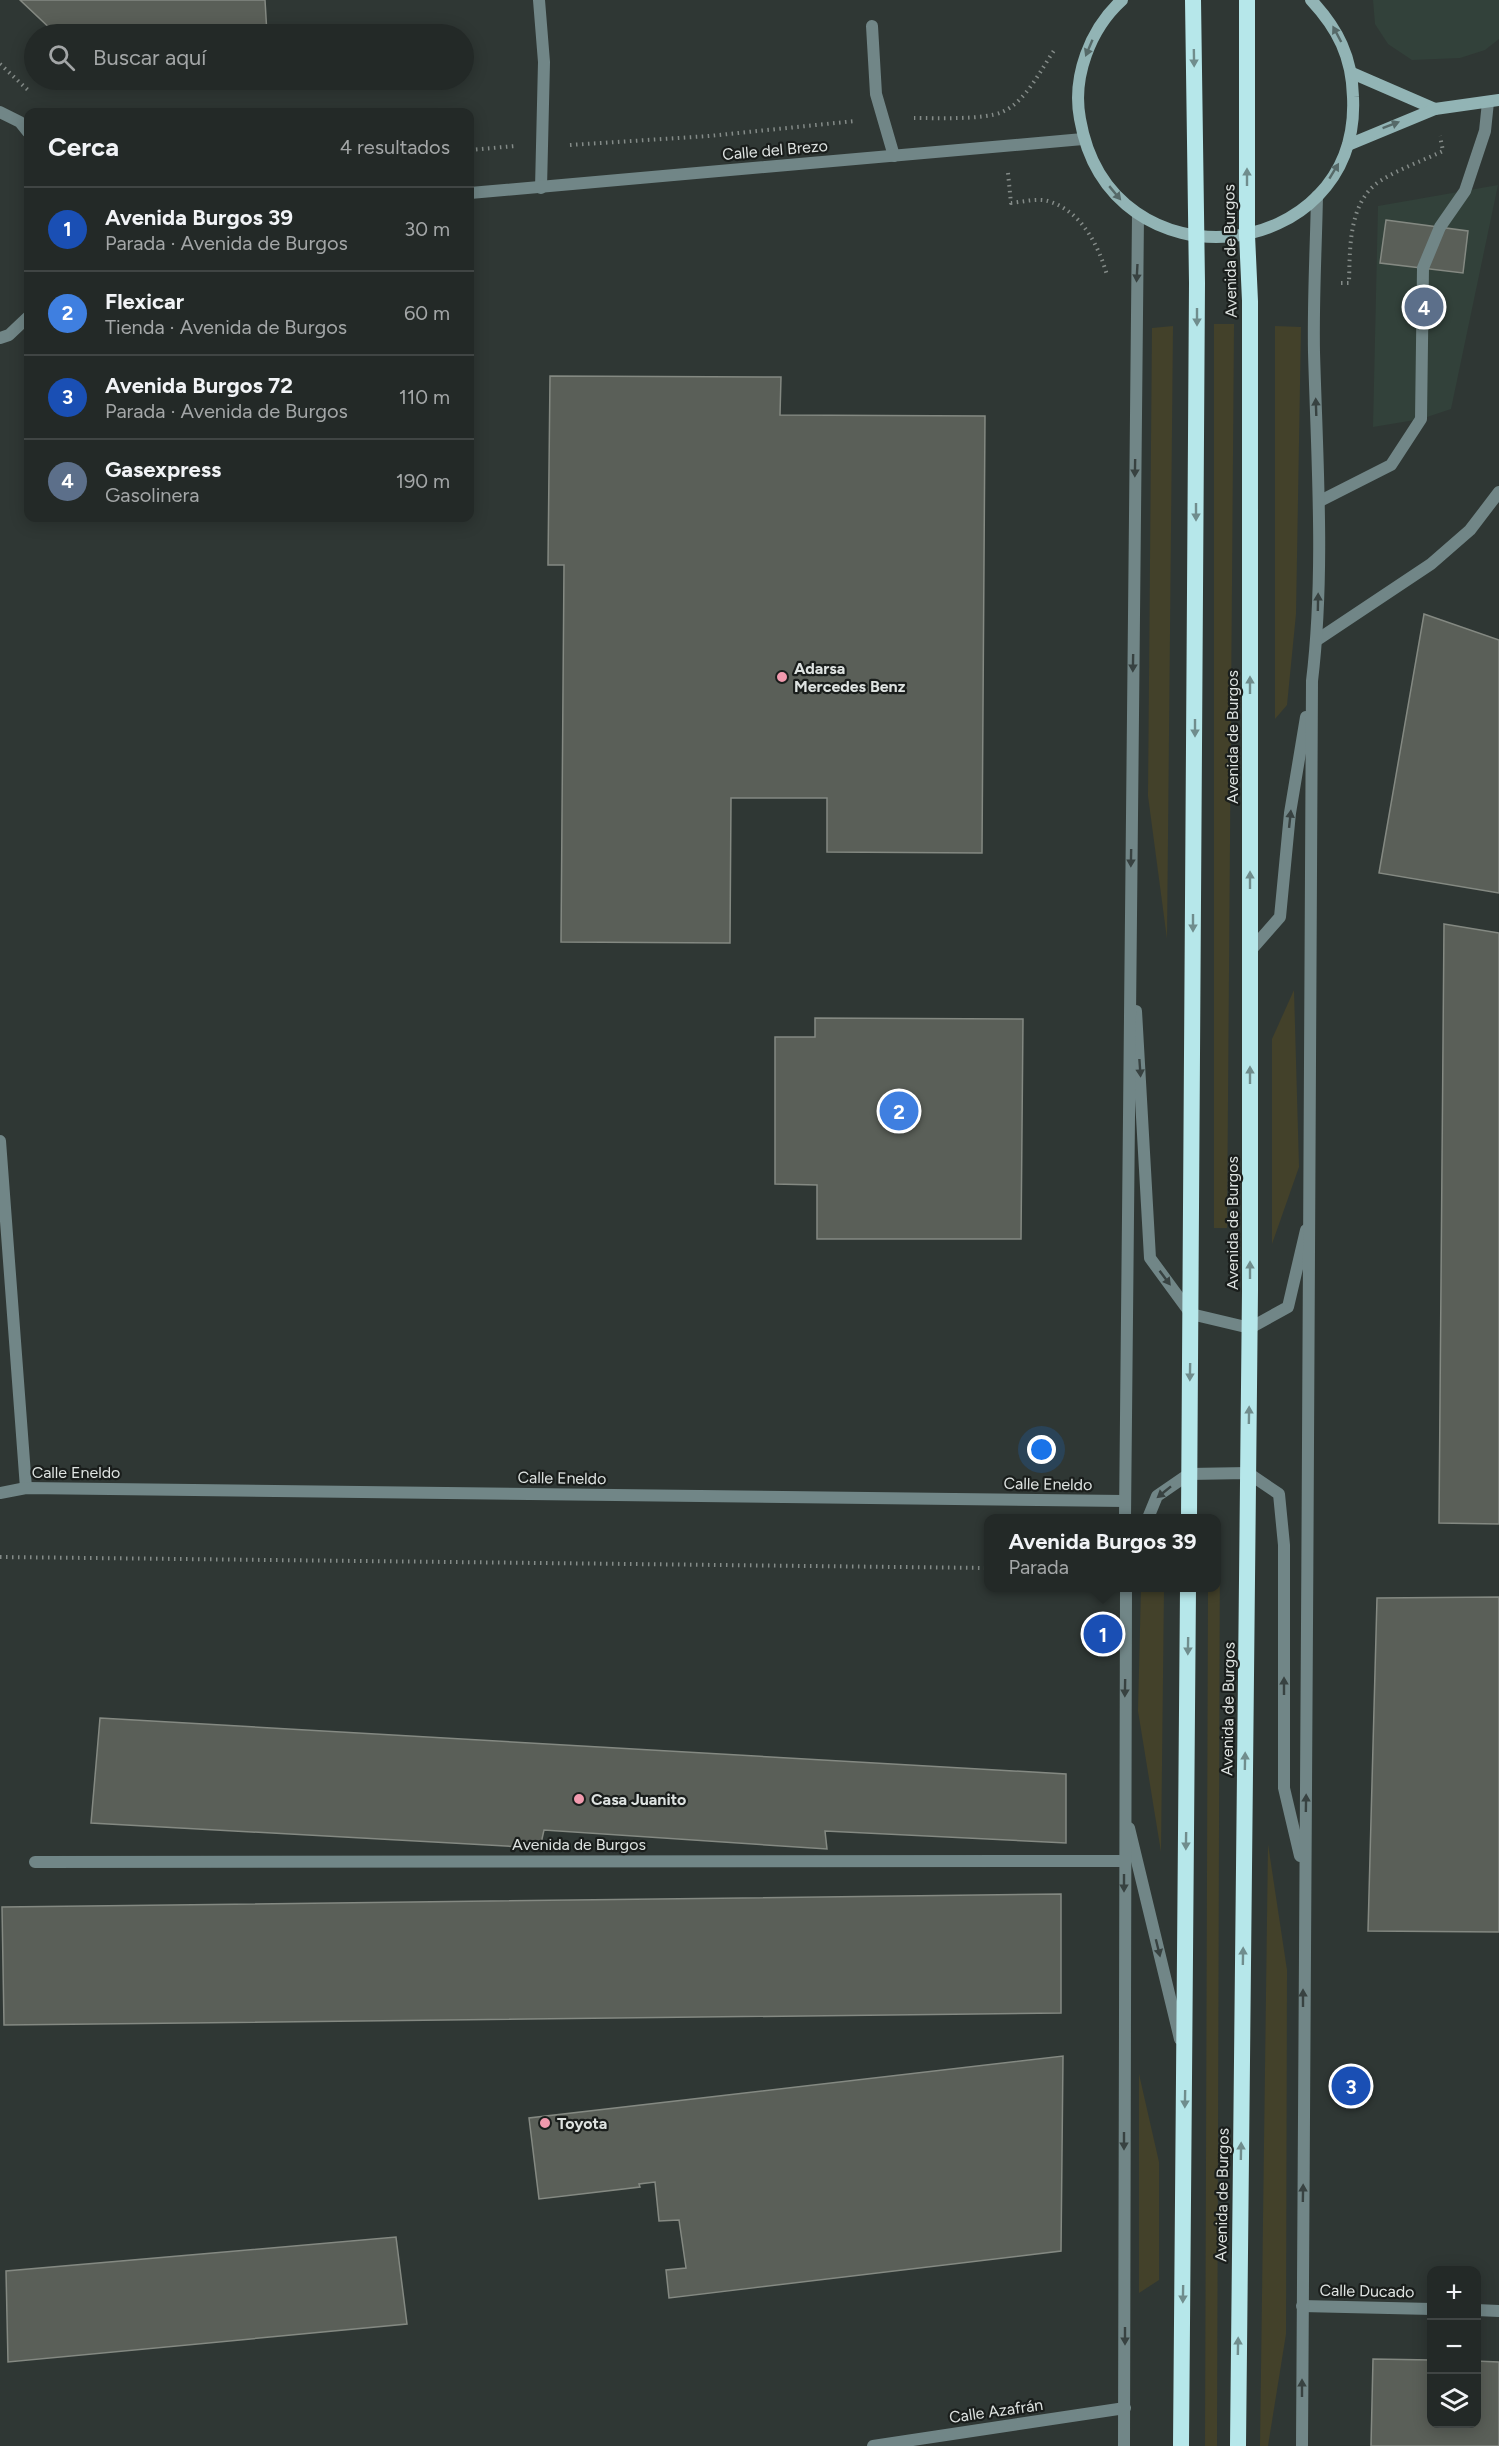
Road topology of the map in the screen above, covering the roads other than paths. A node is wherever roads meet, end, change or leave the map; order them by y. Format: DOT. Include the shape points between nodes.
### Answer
graph roads {
  1 [pos="539,0"];
  2 [pos="1122,0"];
  3 [pos="1192,0"];
  4 [pos="1247,0"];
  5 [pos="1311,0"];
  6 [pos="872,26"];
  7 [pos="1352,74"];
  8 [pos="1493,101"];
  9 [pos="1435,109"];
  10 [pos="0,112"];
  11 [pos="24,127"];
  12 [pos="1083,139"];
  13 [pos="1348,145"];
  14 [pos="894,156"];
  15 [pos="541,188"];
  16 [pos="474,193"];
  17 [pos="1317,196"];
  18 [pos="1138,214"];
  19 [pos="1247,235"];
  20 [pos="1197,237"];
  21 [pos="24,321"];
  22 [pos="0,338"];
  23 [pos="1499,492"];
  24 [pos="1320,501"];
  25 [pos="1317,640"];
  26 [pos="1312,681"];
  27 [pos="1130,926"];
  28 [pos="1251,950"];
  29 [pos="0,1141"];
  30 [pos="1311,1208"];
  31 [pos="1191,1314"];
  32 [pos="1250,1328"];
  33 [pos="1248,1473"];
  34 [pos="1190,1474"];
  35 [pos="26,1488"];
  36 [pos="0,1493"];
  37 [pos="1124,1501"];
  38 [pos="1125,1514"];
  39 [pos="1150,1514"];
  40 [pos="1189,1514"];
  41 [pos="1126,1592"];
  42 [pos="1188,1592"];
  43 [pos="1124,1810"];
  44 [pos="1124,1861"];
  45 [pos="35,1862"];
  46 [pos="1303,1868"];
  47 [pos="1184,2055"];
  48 [pos="1302,2306"];
  49 [pos="1427,2309"];
  50 [pos="1481,2310"];
  51 [pos="1499,2311"];
  52 [pos="1125,2408"];
  53 [pos="873,2446"];
  54 [pos="1124,2446"];
  55 [pos="1181,2446"];
  56 [pos="1238,2446"];
  57 [pos="1302,2446"];
  1 -- 15 [label="street" via="544,62"];
  2 -- 12 [label="main road, one-way" via="1103,22 1083,64 1078,108"];
  3 -- 20 [label="highway, Avenida de Burgos, one-way"];
  19 -- 4 [label="highway, Avenida de Burgos, one-way"];
  7 -- 5 [label="main road, one-way" via="1344,46 1331,22"];
  6 -- 14 [label="street" via="876,94"];
  7 -- 9 [label="main road"];
  7 -- 13 [label="main road" via="1354,114"];
  8 -- 9 [label="main road"];
  8 -- 24 [label="street" via="1465,191 1440,227 1423,268 1422,418 1391,465"];
  13 -- 9 [label="main road, one-way"];
  10 -- 11 [label="street"];
  12 -- 14 [label="street, Calle del Brezo"];
  12 -- 18 [label="main road, one-way" via="1096,169 1119,199"];
  17 -- 13 [label="main road, one-way"];
  14 -- 15 [label="street, Calle del Brezo"];
  15 -- 16 [label="street, Calle del Brezo"];
  17 -- 19 [label="main road" via="1276,225"];
  24 -- 17 [label="street, one-way" via="1314,334"];
  18 -- 20 [label="main road" via="1160,226"];
  18 -- 27 [label="street, one-way"];
  19 -- 20 [label="main road"];
  28 -- 19 [label="highway, Avenida de Burgos, one-way"];
  20 -- 31 [label="highway, Avenida de Burgos, one-way"];
  21 -- 22 [label="street"];
  23 -- 25 [label="street" via="1470,530 1431,564"];
  25 -- 24 [label="street, one-way"];
  25 -- 26 [label="street"];
  28 -- 26 [label="street, one-way" via="1280,917 1290,813"];
  26 -- 30 [label="street"];
  27 -- 31 [label="street, one-way" via="1150,1258"];
  27 -- 37 [label="street"];
  32 -- 28 [label="highway, Avenida de Burgos, one-way"];
  29 -- 35 [label="street"];
  30 -- 32 [label="street" via="1288,1307"];
  46 -- 30 [label="street, one-way"];
  31 -- 32 [label="street"];
  31 -- 34 [label="highway, Avenida de Burgos, one-way"];
  33 -- 32 [label="highway, Avenida de Burgos, one-way"];
  33 -- 34 [label="street"];
  46 -- 33 [label="street, one-way" via="1284,1788 1284,1545 1279,1494"];
  56 -- 33 [label="highway, Avenida de Burgos, one-way"];
  34 -- 39 [label="street, one-way" via="1157,1496"];
  34 -- 40 [label="highway, Avenida de Burgos"];
  35 -- 36 [label="street, Calle Eneldo"];
  35 -- 37 [label="street, Calle Eneldo"];
  37 -- 38 [label="street"];
  41 -- 43 [label="street, one-way"];
  42 -- 47 [label="highway, one-way"];
  43 -- 44 [label="street"];
  43 -- 47 [label="street, one-way"];
  44 -- 45 [label="street, Avenida de Burgos"];
  44 -- 52 [label="street, one-way"];
  48 -- 46 [label="street, one-way"];
  47 -- 55 [label="highway, one-way"];
  48 -- 49 [label="street, Calle Ducado"];
  57 -- 48 [label="street, one-way"];
  50 -- 51 [label="street"];
  52 -- 53 [label="street, Calle Azafrán"];
  52 -- 54 [label="street"];
}
